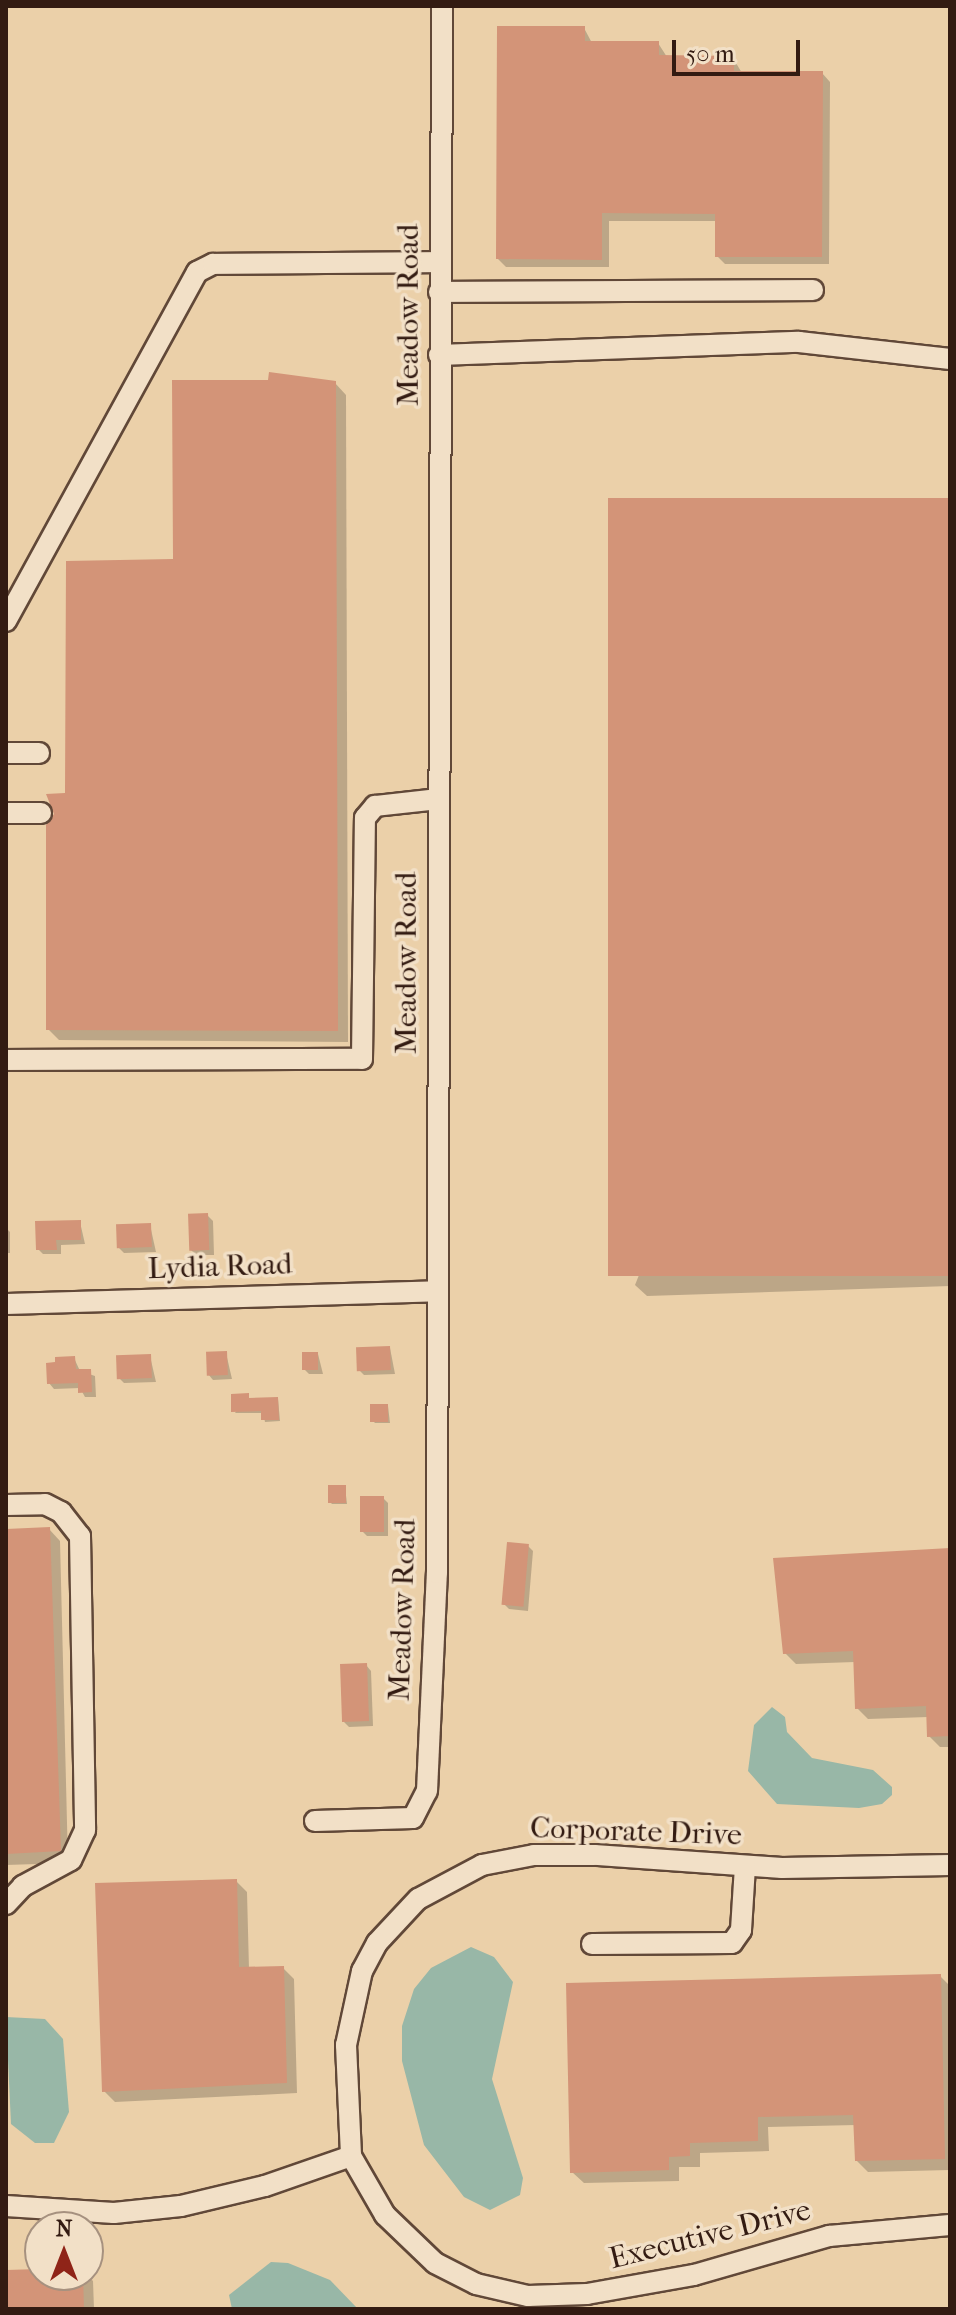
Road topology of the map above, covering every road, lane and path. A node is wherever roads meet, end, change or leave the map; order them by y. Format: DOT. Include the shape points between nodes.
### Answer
graph roads {
  1 [pos="442,6"];
  2 [pos="439,262"];
  3 [pos="813,290"];
  4 [pos="439,292"];
  5 [pos="439,355"];
  6 [pos="950,359"];
  7 [pos="6,621"];
  8 [pos="6,753"];
  9 [pos="39,753"];
  10 [pos="438,799"];
  11 [pos="6,813"];
  12 [pos="41,813"];
  13 [pos="6,1060"];
  14 [pos="436,1291"];
  15 [pos="6,1304"];
  16 [pos="6,1505"];
  17 [pos="315,1821"];
  18 [pos="950,1865"];
  19 [pos="745,1866"];
  20 [pos="6,1904"];
  21 [pos="592,1944"];
  22 [pos="351,2156"];
  23 [pos="6,2206"];
  24 [pos="950,2225"];
  1 -- 2 [label="street, Meadow Road"];
  2 -- 4 [label="street, Meadow Road"];
  2 -- 7 [label="street" via="213,264 197,272"];
  3 -- 4 [label="street"];
  4 -- 5 [label="street, Meadow Road"];
  5 -- 6 [label="street" via="799,342"];
  5 -- 10 [label="street, Meadow Road"];
  8 -- 9 [label="street"];
  10 -- 13 [label="street" via="375,806 365,818 362,1059"];
  10 -- 14 [label="street, Meadow Road"];
  11 -- 12 [label="street"];
  14 -- 15 [label="street, Lydia Road"];
  14 -- 17 [label="street, Meadow Road" via="437,1573 427,1791 413,1818"];
  16 -- 20 [label="street" via="45,1504 61,1512 80,1536 85,1830 71,1860 23,1886"];
  18 -- 19 [label="street, Corporate Drive"];
  19 -- 21 [label="street" via="741,1930 732,1943"];
  19 -- 22 [label="street, Corporate Drive" via="534,1855 472,1869 418,1899 377,1943 350,2011 346,2045"];
  22 -- 23 [label="street" via="265,2186 181,2206 105,2213"];
  22 -- 24 [label="street, Executive Drive" via="385,2215 435,2263 476,2284 528,2296 640,2287 829,2236"];
}
